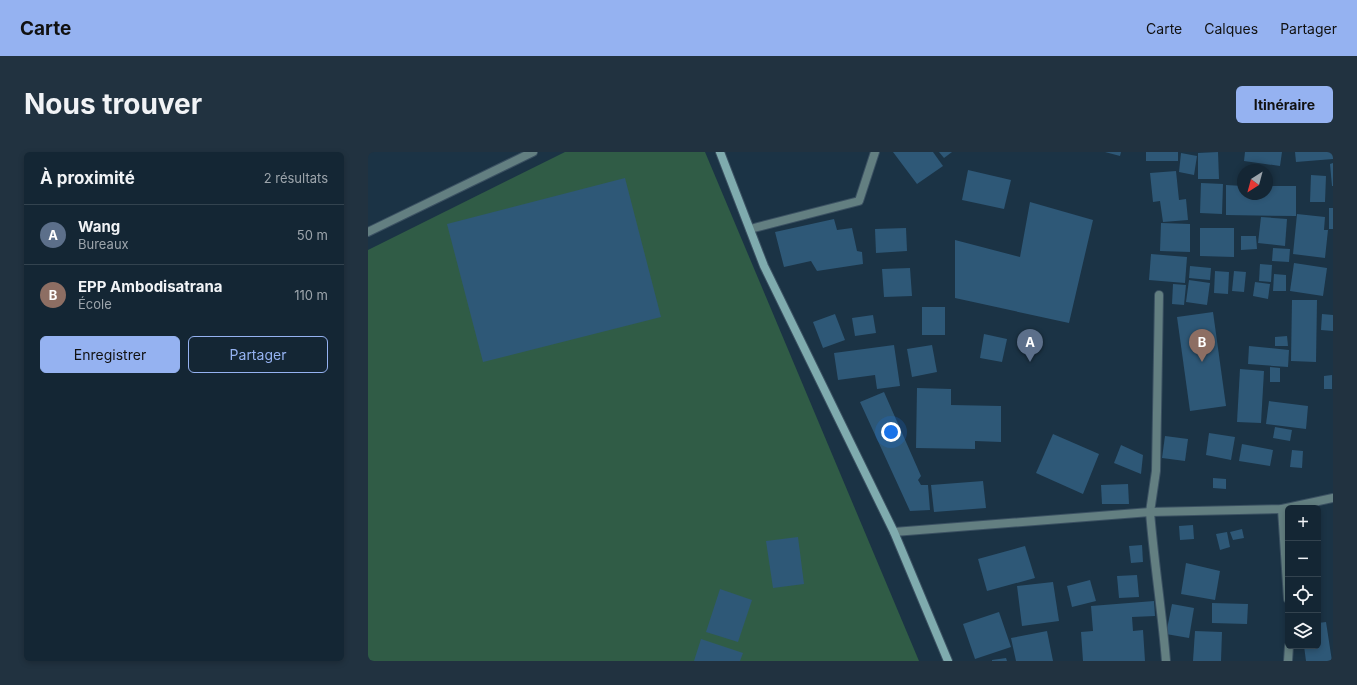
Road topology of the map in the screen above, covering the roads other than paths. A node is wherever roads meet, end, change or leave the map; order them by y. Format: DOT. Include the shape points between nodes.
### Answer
graph roads {
  1 [pos="532,152"];
  2 [pos="720,152"];
  3 [pos="875,152"];
  4 [pos="750,229"];
  5 [pos="368,232"];
  6 [pos="1159,295"];
  7 [pos="1333,498"];
  8 [pos="1282,509"];
  9 [pos="1150,512"];
  10 [pos="894,532"];
  11 [pos="1287,577"];
  12 [pos="1289,649"];
  13 [pos="948,661"];
  14 [pos="1166,661"];
  15 [pos="1288,661"];
  1 -- 5 [label="street"];
  2 -- 4 [label="main road"];
  3 -- 4 [label="street" via="859,201"];
  4 -- 10 [label="main road" via="764,266"];
  6 -- 9 [label="street" via="1156,471"];
  7 -- 8 [label="street"];
  8 -- 9 [label="street"];
  8 -- 11 [label="street"];
  9 -- 10 [label="street"];
  9 -- 14 [label="street"];
  10 -- 13 [label="main road"];
  12 -- 15 [label="street"];
}
